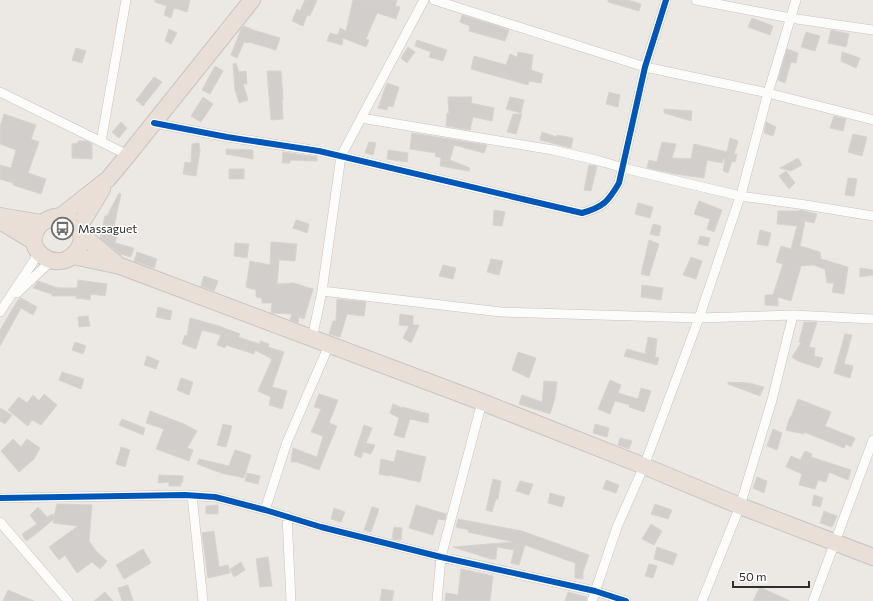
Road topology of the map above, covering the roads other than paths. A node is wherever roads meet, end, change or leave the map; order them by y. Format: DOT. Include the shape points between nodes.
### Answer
graph roads {
  1 [pos="126,0"];
  2 [pos="252,0"];
  3 [pos="424,0"];
  4 [pos="434,0"];
  5 [pos="666,0"];
  6 [pos="696,0"];
  7 [pos="796,0"];
  8 [pos="790,18"];
  9 [pos="873,30"];
  10 [pos="645,67"];
  11 [pos="0,92"];
  12 [pos="768,94"];
  13 [pos="361,118"];
  14 [pos="873,120"];
  15 [pos="154,123"];
  16 [pos="101,142"];
  17 [pos="128,155"];
  18 [pos="341,156"];
  19 [pos="623,168"];
  20 [pos="108,179"];
  21 [pos="740,196"];
  22 [pos="0,216"];
  23 [pos="61,216"];
  24 [pos="873,216"];
  25 [pos="0,221"];
  26 [pos="41,223"];
  27 [pos="80,231"];
  28 [pos="41,252"];
  29 [pos="73,256"];
  30 [pos="120,266"];
  31 [pos="322,291"];
  32 [pos="8,302"];
  33 [pos="0,312"];
  34 [pos="793,315"];
  35 [pos="699,318"];
  36 [pos="873,319"];
  37 [pos="312,339"];
  38 [pos="329,345"];
  39 [pos="482,402"];
  40 [pos="873,440"];
  41 [pos="644,466"];
  42 [pos="192,495"];
  43 [pos="0,498"];
  44 [pos="740,506"];
  45 [pos="265,510"];
  46 [pos="287,516"];
  47 [pos="0,522"];
  48 [pos="834,542"];
  49 [pos="441,556"];
  50 [pos="873,557"];
  51 [pos="595,591"];
  52 [pos="68,601"];
  53 [pos="203,601"];
  54 [pos="291,601"];
  55 [pos="437,601"];
  56 [pos="592,601"];
  57 [pos="626,601"];
  58 [pos="702,601"];
  59 [pos="813,601"];
  1 -- 16 [label="street"];
  2 -- 15 [label="highway"];
  3 -- 13 [label="street"];
  4 -- 10 [label="street"];
  5 -- 10 [label="street"];
  6 -- 8 [label="street"];
  7 -- 8 [label="street"];
  8 -- 9 [label="street"];
  8 -- 12 [label="street"];
  10 -- 12 [label="street"];
  10 -- 19 [label="street"];
  11 -- 16 [label="street"];
  12 -- 14 [label="street"];
  12 -- 21 [label="street"];
  13 -- 18 [label="street"];
  13 -- 19 [label="street" via="553,150"];
  15 -- 17 [label="highway"];
  15 -- 18 [label="street"];
  16 -- 17 [label="street"];
  17 -- 20 [label="highway"];
  18 -- 19 [label="street" via="582,213 597,208 611,198"];
  18 -- 31 [label="street"];
  19 -- 21 [label="street"];
  20 -- 23 [label="highway"];
  20 -- 27 [label="highway"];
  21 -- 24 [label="street"];
  21 -- 35 [label="street"];
  22 -- 26 [label="highway"];
  23 -- 26 [label="highway"];
  23 -- 27 [label="highway" via="74,222"];
  25 -- 28 [label="highway"];
  26 -- 28 [label="highway" via="37,228"];
  27 -- 29 [label="highway" via="81,243"];
  27 -- 30 [label="highway"];
  28 -- 29 [label="highway" via="63,261"];
  28 -- 32 [label="street"];
  28 -- 32 [label="street"];
  29 -- 30 [label="highway"];
  30 -- 37 [label="highway"];
  31 -- 35 [label="street" via="501,312"];
  31 -- 37 [label="street"];
  32 -- 33 [label="street"];
  34 -- 35 [label="street"];
  34 -- 36 [label="street"];
  34 -- 44 [label="street" via="772,400"];
  35 -- 41 [label="street"];
  37 -- 38 [label="highway"];
  38 -- 39 [label="highway"];
  38 -- 45 [label="street" via="287,442"];
  39 -- 41 [label="highway"];
  39 -- 49 [label="street"];
  40 -- 48 [label="street"];
  41 -- 44 [label="highway"];
  41 -- 51 [label="street" via="617,527"];
  42 -- 43 [label="street"];
  42 -- 45 [label="street" via="215,497"];
  42 -- 53 [label="street"];
  44 -- 48 [label="highway"];
  44 -- 58 [label="street"];
  45 -- 46 [label="street"];
  46 -- 49 [label="street"];
  46 -- 54 [label="street"];
  47 -- 52 [label="street"];
  48 -- 50 [label="highway"];
  48 -- 59 [label="street"];
  49 -- 51 [label="street"];
  49 -- 55 [label="street"];
  51 -- 56 [label="street"];
  51 -- 57 [label="street"];
}
